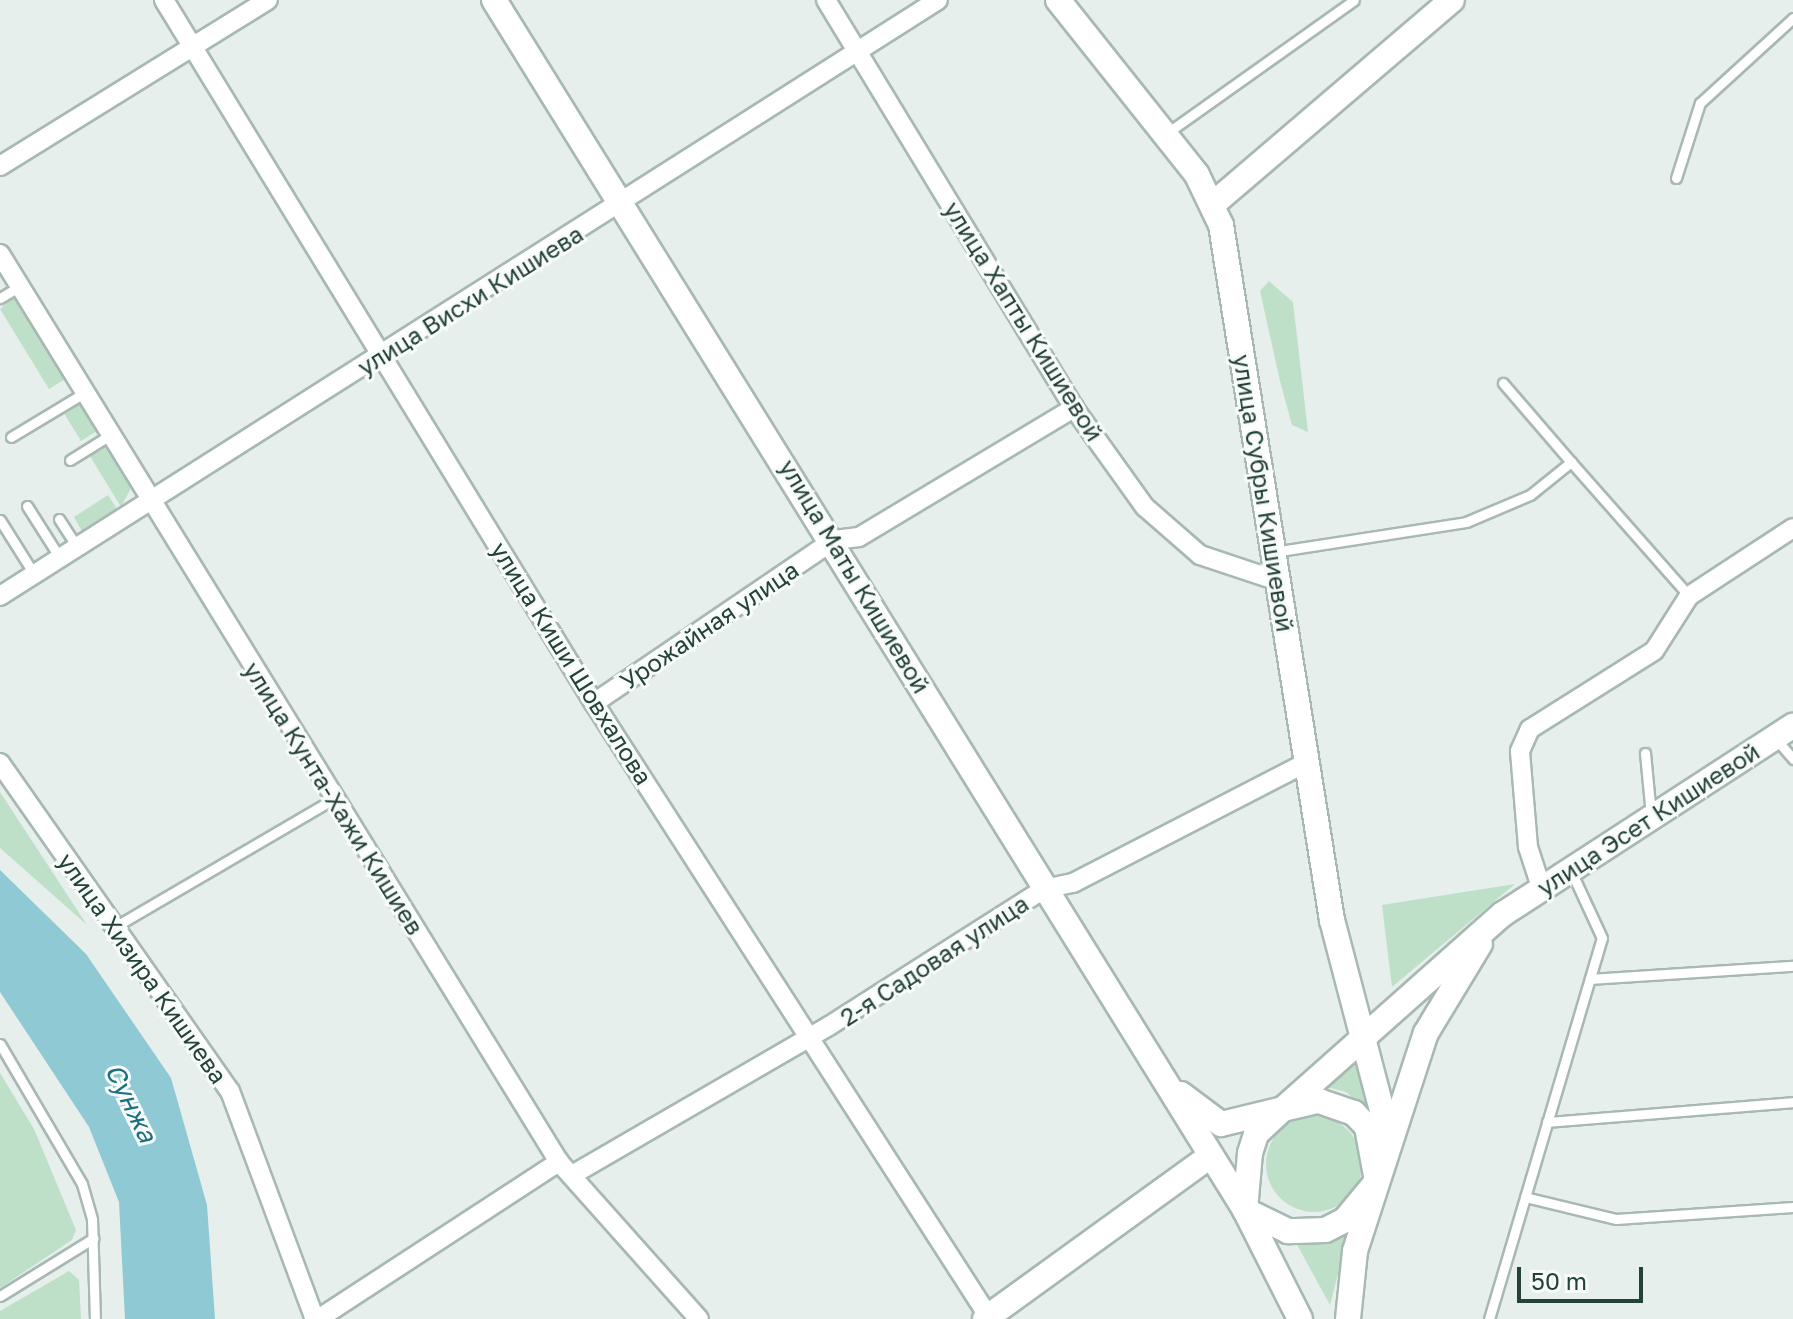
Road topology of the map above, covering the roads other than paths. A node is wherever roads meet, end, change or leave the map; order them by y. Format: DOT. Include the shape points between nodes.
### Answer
graph roads {
  1 [pos="164,0"];
  2 [pos="268,0"];
  3 [pos="494,0"];
  4 [pos="826,0"];
  5 [pos="938,0"];
  6 [pos="1058,0"];
  7 [pos="1354,0"];
  8 [pos="1452,0"];
  9 [pos="1793,18"];
  10 [pos="193,48"];
  11 [pos="857,50"];
  12 [pos="1164,135"];
  13 [pos="0,166"];
  14 [pos="1676,178"];
  15 [pos="621,203"];
  16 [pos="1213,204"];
  17 [pos="0,254"];
  18 [pos="20,286"];
  19 [pos="0,298"];
  20 [pos="383,355"];
  21 [pos="1503,383"];
  22 [pos="84,393"];
  23 [pos="1074,408"];
  24 [pos="110,435"];
  25 [pos="11,437"];
  26 [pos="70,460"];
  27 [pos="1571,462"];
  28 [pos="149,499"];
  29 [pos="27,506"];
  30 [pos="59,519"];
  31 [pos="0,520"];
  32 [pos="1793,528"];
  33 [pos="834,540"];
  34 [pos="77,547"];
  35 [pos="1273,552"];
  36 [pos="60,558"];
  37 [pos="34,574"];
  38 [pos="1278,581"];
  39 [pos="0,596"];
  40 [pos="1689,596"];
  41 [pos="594,703"];
  42 [pos="1784,732"];
  43 [pos="1645,753"];
  44 [pos="1793,759"];
  45 [pos="0,763"];
  46 [pos="1304,764"];
  47 [pos="333,799"];
  48 [pos="1652,818"];
  49 [pos="1570,869"];
  50 [pos="1541,887"];
  51 [pos="1044,889"];
  52 [pos="1503,914"];
  53 [pos="116,926"];
  54 [pos="1793,966"];
  55 [pos="1590,979"];
  56 [pos="1361,1034"];
  57 [pos="814,1035"];
  58 [pos="0,1044"];
  59 [pos="1142,1051"];
  60 [pos="1793,1102"];
  61 [pos="1283,1109"];
  62 [pos="1547,1122"];
  63 [pos="1390,1141"];
  64 [pos="1209,1157"];
  65 [pos="565,1168"];
  66 [pos="1377,1181"];
  67 [pos="1525,1197"];
  68 [pos="1793,1207"];
  69 [pos="1245,1210"];
  70 [pos="94,1238"];
  71 [pos="0,1296"];
  72 [pos="988,1318"];
  73 [pos="95,1319"];
  74 [pos="316,1319"];
  75 [pos="699,1319"];
  76 [pos="1300,1319"];
  77 [pos="1348,1319"];
  78 [pos="1489,1319"];
  1 -- 10 [label="street, улица Киши Шовхалова"];
  2 -- 10 [label="street"];
  3 -- 15 [label="main road, улица Маты Кишиевой"];
  4 -- 11 [label="street, улица Хапты Кишиевой"];
  5 -- 11 [label="street, улица Висхи Кишиева"];
  6 -- 12 [label="main road, улица Субры Кишиевой"];
  7 -- 12 [label="lane"];
  8 -- 16 [label="main road"];
  9 -- 14 [label="lane" via="1700,103"];
  10 -- 13 [label="street"];
  10 -- 20 [label="street, улица Киши Шовхалова"];
  11 -- 15 [label="street, улица Висхи Кишиева"];
  11 -- 23 [label="street, улица Хапты Кишиевой"];
  12 -- 16 [label="main road, улица Субры Кишиевой"];
  15 -- 20 [label="street, улица Висхи Кишиева"];
  15 -- 33 [label="main road, улица Маты Кишиевой"];
  16 -- 35 [label="main road, улица Субры Кишиевой"];
  17 -- 18 [label="street, улица Кунта-Хажи Кишиев"];
  18 -- 19 [label="lane"];
  18 -- 22 [label="street, улица Кунта-Хажи Кишиев"];
  20 -- 28 [label="street, улица Висхи Кишиева"];
  20 -- 41 [label="street, улица Киши Шовхалова"];
  21 -- 27 [label="lane"];
  22 -- 24 [label="street, улица Кунта-Хажи Кишиев"];
  22 -- 25 [label="lane"];
  23 -- 33 [label="street, Урожайная улица" via="859,537"];
  23 -- 38 [label="street, улица Хапты Кишиевой" via="1169,532 1200,555"];
  24 -- 26 [label="lane"];
  24 -- 28 [label="street, улица Кунта-Хажи Кишиев"];
  27 -- 35 [label="lane" via="1530,495 1466,522"];
  27 -- 40 [label="lane"];
  28 -- 34 [label="street, улица Висхи Кишиева"];
  28 -- 47 [label="street, улица Кунта-Хажи Кишиев"];
  29 -- 36 [label="lane"];
  30 -- 34 [label="lane"];
  31 -- 37 [label="lane"];
  32 -- 40 [label="street"];
  33 -- 41 [label="street, Урожайная улица"];
  33 -- 51 [label="main road, улица Маты Кишиевой"];
  34 -- 36 [label="street, улица Висхи Кишиева"];
  35 -- 38 [label="main road, улица Субры Кишиевой"];
  36 -- 37 [label="street, улица Висхи Кишиева"];
  37 -- 39 [label="street, улица Висхи Кишиева"];
  38 -- 46 [label="main road, улица Субры Кишиевой"];
  40 -- 50 [label="street" via="1654,651 1530,729 1520,751 1528,847"];
  41 -- 57 [label="street, улица Киши Шовхалова"];
  42 -- 44 [label="lane"];
  42 -- 48 [label="main road, улица Эсет Кишиевой"];
  43 -- 48 [label="lane"];
  45 -- 53 [label="street, улица Хизира Кишиева"];
  46 -- 51 [label="street, 2-я Садовая улица" via="1073,883"];
  46 -- 56 [label="main road, улица Субры Кишиевой"];
  47 -- 53 [label="lane"];
  47 -- 65 [label="street, улица Кунта-Хажи Кишиев"];
  48 -- 49 [label="main road, улица Эсет Кишиевой"];
  49 -- 50 [label="main road, улица Эсет Кишиевой"];
  49 -- 55 [label="lane" via="1600,919"];
  50 -- 52 [label="main road, улица Эсет Кишиевой"];
  51 -- 57 [label="street, 2-я Садовая улица"];
  51 -- 59 [label="main road, улица Маты Кишиевой"];
  52 -- 56 [label="main road"];
  52 -- 63 [label="main road" via="1437,1008"];
  53 -- 74 [label="street, улица Хизира Кишиева" via="230,1091"];
  54 -- 55 [label="lane"];
  55 -- 62 [label="lane"];
  56 -- 61 [label="main road"];
  56 -- 63 [label="main road, улица Субры Кишиевой"];
  57 -- 65 [label="street, 2-я Садовая улица"];
  57 -- 72 [label="street, улица Киши Шовхалова"];
  58 -- 70 [label="lane" via="64,1147"];
  59 -- 61 [label="main road" via="1186,1100 1221,1124"];
  59 -- 64 [label="main road, улица Маты Кишиевой"];
  60 -- 62 [label="lane"];
  61 -- 66 [label="main road" via="1319,1101 1354,1113 1375,1144"];
  61 -- 69 [label="main road" via="1256,1134"];
  62 -- 67 [label="lane"];
  63 -- 66 [label="main road"];
  64 -- 69 [label="main road, улица Маты Кишиевой"];
  64 -- 72 [label="main road"];
  65 -- 74 [label="street, 2-я Садовая улица"];
  65 -- 75 [label="street, улица Кунта-Хажи Кишиев"];
  66 -- 69 [label="main road" via="1362,1204 1325,1230 1288,1231"];
  66 -- 77 [label="main road" via="1355,1251"];
  67 -- 68 [label="lane" via="1616,1219"];
  67 -- 78 [label="lane"];
  69 -- 76 [label="main road, улица Маты Кишиевой"];
  70 -- 71 [label="lane"];
  70 -- 73 [label="lane"];
}
